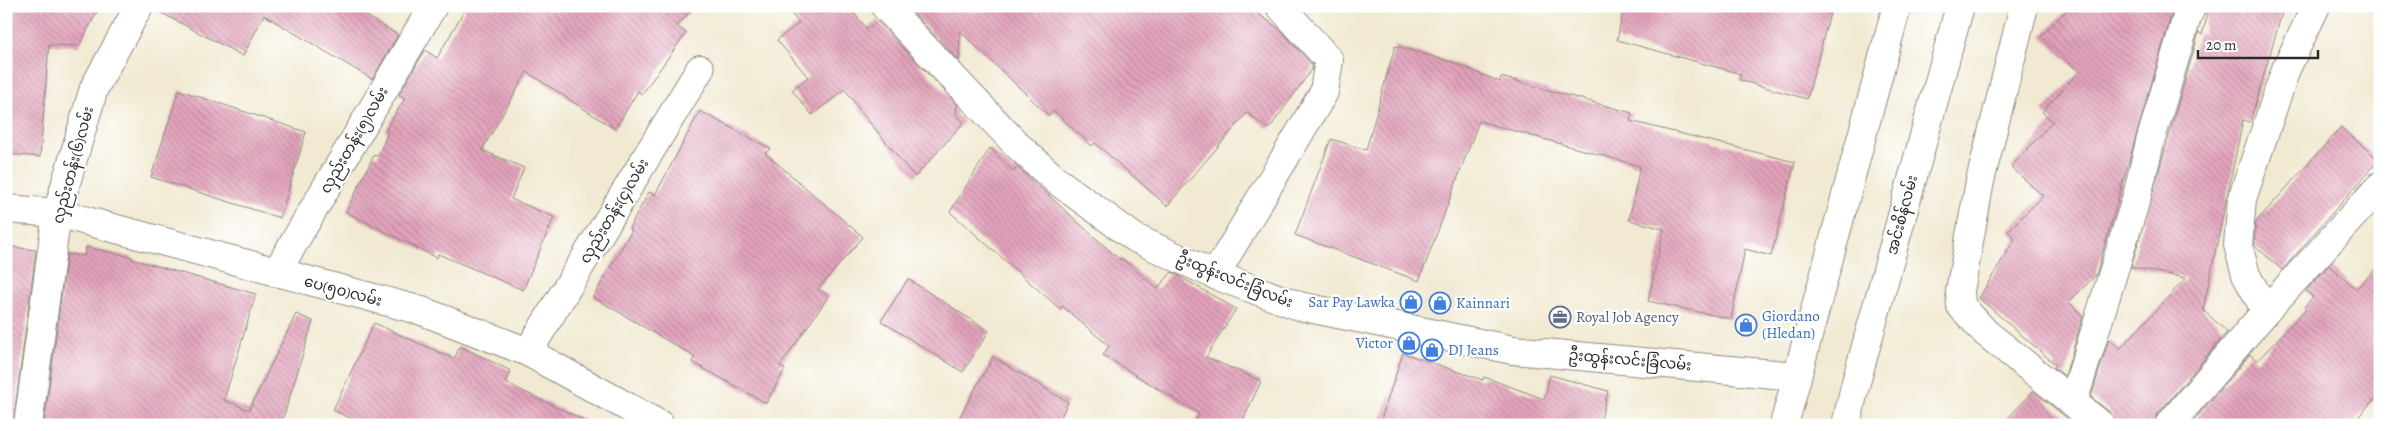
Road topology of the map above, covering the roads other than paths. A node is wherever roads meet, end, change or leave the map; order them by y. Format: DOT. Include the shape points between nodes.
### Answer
graph roads {
  1 [pos="139,6"];
  2 [pos="433,6"];
  3 [pos="886,6"];
  4 [pos="1280,6"];
  5 [pos="1897,6"];
  6 [pos="1960,6"];
  7 [pos="2024,6"];
  8 [pos="2192,6"];
  9 [pos="2316,6"];
  10 [pos="700,69"];
  11 [pos="2380,186"];
  12 [pos="6,209"];
  13 [pos="57,212"];
  14 [pos="276,273"];
  15 [pos="1215,275"];
  16 [pos="2266,311"];
  17 [pos="528,352"];
  18 [pos="1796,376"];
  19 [pos="2073,402"];
  20 [pos="28,425"];
  21 [pos="660,425"];
  22 [pos="1784,425"];
  23 [pos="1846,425"];
  24 [pos="2101,425"];
  25 [pos="2169,425"];
  1 -- 13 [label="street, လှည်းတန်း(၆)လမ်း" via="94,88"];
  2 -- 14 [label="street, လှည်းတန်း(၅)လမ်း"];
  3 -- 15 [label="street, ဦးထွန်းလင်းခြံလမ်း" via="1018,146 1057,181 1136,238"];
  4 -- 15 [label="street" via="1329,60 1324,92"];
  5 -- 18 [label="street"];
  6 -- 23 [label="street, အင်းစိန်လမ်း"];
  7 -- 19 [label="street" via="1980,181 1960,291 1961,306 1986,333"];
  8 -- 19 [label="street"];
  9 -- 16 [label="street" via="2286,69 2242,199 2238,245 2246,275"];
  10 -- 17 [label="street, လှည်းတန်း(၄)လမ်း"];
  11 -- 16 [label="street"];
  12 -- 13 [label="street, ပေ(၅၀)လမ်း"];
  13 -- 14 [label="street, ပေ(၅၀)လမ်း"];
  13 -- 20 [label="street, လှည်းတန်း(၆)လမ်း"];
  14 -- 17 [label="street, ပေ(၅၀)လမ်း" via="422,311"];
  15 -- 18 [label="street, ဦးထွန်းလင်းခြံလမ်း" via="1299,306 1512,350"];
  16 -- 25 [label="street"];
  17 -- 21 [label="street, ပေ(၅၀)လမ်း"];
  18 -- 22 [label="street"];
  19 -- 24 [label="street"];
}
